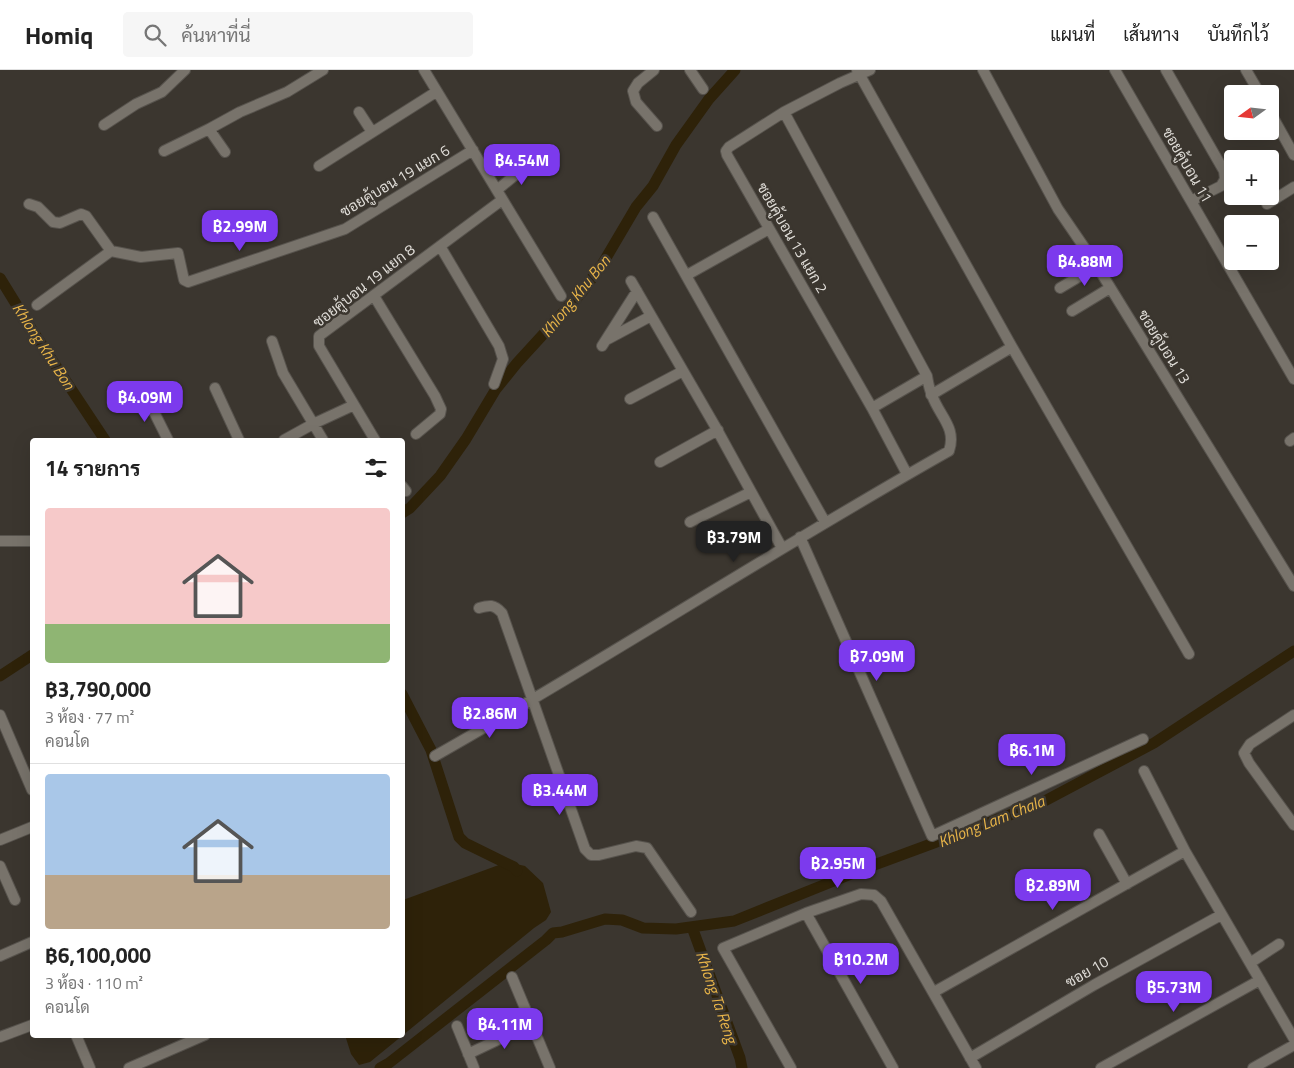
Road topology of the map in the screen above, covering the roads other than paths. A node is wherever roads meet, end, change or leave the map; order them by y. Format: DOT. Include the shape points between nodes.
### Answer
graph roads {
  1 [pos="185,70"];
  2 [pos="323,70"];
  3 [pos="424,70"];
  4 [pos="654,70"];
  5 [pos="690,70"];
  6 [pos="870,70"];
  7 [pos="983,70"];
  8 [pos="1115,70"];
  9 [pos="1166,70"];
  10 [pos="1246,70"];
  11 [pos="858,72"];
  12 [pos="1255,85"];
  13 [pos="703,89"];
  14 [pos="436,92"];
  15 [pos="359,112"];
  16 [pos="784,112"];
  17 [pos="104,125"];
  18 [pos="657,126"];
  19 [pos="1279,128"];
  20 [pos="209,129"];
  21 [pos="372,132"];
  22 [pos="473,150"];
  23 [pos="164,151"];
  24 [pos="225,152"];
  25 [pos="1294,155"];
  26 [pos="531,162"];
  27 [pos="319,166"];
  28 [pos="1294,187"];
  29 [pos="499,195"];
  30 [pos="1279,196"];
  31 [pos="1190,200"];
  32 [pos="29,204"];
  33 [pos="653,217"];
  34 [pos="769,229"];
  35 [pos="440,246"];
  36 [pos="111,251"];
  37 [pos="1224,251"];
  38 [pos="1097,266"];
  39 [pos="1236,270"];
  40 [pos="687,275"];
  41 [pos="631,281"];
  42 [pos="1060,288"];
  43 [pos="1110,288"];
  44 [pos="637,291"];
  45 [pos="374,296"];
  46 [pos="561,296"];
  47 [pos="37,304"];
  48 [pos="1072,311"];
  49 [pos="651,316"];
  50 [pos="272,341"];
  51 [pos="1012,347"];
  52 [pos="683,371"];
  53 [pos="927,376"];
  54 [pos="1294,379"];
  55 [pos="494,384"];
  56 [pos="215,388"];
  57 [pos="144,394"];
  58 [pos="931,395"];
  59 [pos="630,399"];
  60 [pos="354,405"];
  61 [pos="872,408"];
  62 [pos="313,424"];
  63 [pos="718,430"];
  64 [pos="416,434"];
  65 [pos="167,438"];
  66 [pos="237,438"];
  67 [pos="288,438"];
  68 [pos="322,438"];
  69 [pos="374,438"];
  70 [pos="660,462"];
  71 [pos="907,474"];
  72 [pos="751,492"];
  73 [pos="690,522"];
  74 [pos="825,522"];
  75 [pos="800,537"];
  76 [pos="0,541"];
  77 [pos="30,541"];
  78 [pos="782,548"];
  79 [pos="1294,586"];
  80 [pos="478,608"];
  81 [pos="1188,654"];
  82 [pos="534,700"];
  83 [pos="1294,715"];
  84 [pos="0,716"];
  85 [pos="1143,739"];
  86 [pos="434,756"];
  87 [pos="1144,770"];
  88 [pos="30,785"];
  89 [pos="1294,825"];
  90 [pos="30,828"];
  91 [pos="1099,834"];
  92 [pos="0,840"];
  93 [pos="1185,851"];
  94 [pos="0,866"];
  95 [pos="1127,884"];
  96 [pos="14,900"];
  97 [pos="691,912"];
  98 [pos="806,913"];
  99 [pos="1221,915"];
  100 [pos="30,943"];
  101 [pos="1279,944"];
  102 [pos="0,956"];
  103 [pos="1250,963"];
  104 [pos="512,977"];
  105 [pos="1260,980"];
  106 [pos="934,992"];
  107 [pos="532,1024"];
  108 [pos="30,1026"];
  109 [pos="457,1026"];
  110 [pos="0,1037"];
  111 [pos="77,1038"];
  112 [pos="198,1038"];
  113 [pos="1294,1039"];
  114 [pos="1294,1045"];
  115 [pos="468,1054"];
  116 [pos="970,1058"];
  117 [pos="90,1068"];
  118 [pos="129,1068"];
  119 [pos="474,1068"];
  120 [pos="550,1068"];
  121 [pos="791,1068"];
  122 [pos="893,1068"];
  123 [pos="976,1068"];
  124 [pos="1101,1068"];
  125 [pos="1253,1068"];
  1 -- 17 [label="street" via="162,92"];
  2 -- 20 [label="street" via="287,92"];
  3 -- 14 [label="street"];
  4 -- 18 [label="street" via="633,91 636,102"];
  5 -- 13 [label="street"];
  6 -- 11 [label="street, ซอยคู้บอน 13 แยก 2"];
  7 -- 38 [label="street, ซอยคู้บอน 13" via="1058,209"];
  8 -- 31 [label="street, ซอยคู้บอน 11"];
  9 -- 31 [label="street" via="1224,171 1225,179 1221,186"];
  10 -- 12 [label="street"];
  11 -- 16 [label="street, ซอยคู้บอน 13 แยก 2"];
  11 -- 51 [label="street"];
  14 -- 21 [label="street"];
  14 -- 22 [label="street"];
  15 -- 21 [label="street"];
  16 -- 34 [label="street, ซอยคู้บอน 13 แยก 2" via="726,151"];
  16 -- 53 [label="street"];
  19 -- 25 [label="street"];
  20 -- 23 [label="street"];
  20 -- 24 [label="street"];
  21 -- 27 [label="street"];
  22 -- 29 [label="street"];
  22 -- 36 [label="street, ซอยคู้บอน 19 แยก 6" via="345,229 188,282 184,280 178,253 141,257"];
  26 -- 29 [label="street, ซอยคู้บอน 19 แยก 8"];
  28 -- 30 [label="street"];
  29 -- 35 [label="street, ซอยคู้บอน 19 แยก 8"];
  29 -- 46 [label="street"];
  31 -- 37 [label="street, ซอยคู้บอน 11"];
  32 -- 36 [label="street" via="38,207 53,222 60,223 81,214 86,216"];
  33 -- 40 [label="street"];
  34 -- 40 [label="street"];
  34 -- 61 [label="street, ซอยคู้บอน 13 แยก 2"];
  35 -- 45 [label="street, ซอยคู้บอน 19 แยก 8"];
  35 -- 55 [label="street" via="499,346 503,359"];
  36 -- 47 [label="street"];
  38 -- 42 [label="street"];
  38 -- 43 [label="street, ซอยคู้บอน 13"];
  39 -- 54 [label="street, ซอยคู้บอน 11"];
  40 -- 74 [label="street"];
  41 -- 44 [label="street"];
  43 -- 48 [label="street"];
  43 -- 79 [label="street, ซอยคู้บอน 13"];
  44 -- 49 [label="street"];
  44 -- 49 [label="street" via="604,343"];
  45 -- 60 [label="street, ซอยคู้บอน 19 แยก 8" via="319,336 318,340"];
  45 -- 64 [label="street" via="441,409 440,414"];
  49 -- 52 [label="street"];
  50 -- 62 [label="street" via="283,373"];
  51 -- 58 [label="street"];
  51 -- 81 [label="street"];
  52 -- 59 [label="street"];
  52 -- 63 [label="street"];
  53 -- 58 [label="street"];
  53 -- 61 [label="street"];
  56 -- 66 [label="street"];
  57 -- 65 [label="street"];
  58 -- 71 [label="street" via="951,431 952,443 948,451"];
  60 -- 62 [label="street"];
  60 -- 69 [label="street"];
  61 -- 71 [label="street, ซอยคู้บอน 13 แยก 2"];
  62 -- 67 [label="street"];
  62 -- 68 [label="street"];
  63 -- 70 [label="street"];
  63 -- 72 [label="street"];
  71 -- 74 [label="street"];
  72 -- 73 [label="street"];
  72 -- 78 [label="street"];
  74 -- 75 [label="street"];
  75 -- 78 [label="street"];
  75 -- 85 [label="street" via="932,836"];
  76 -- 77 [label="street"];
  78 -- 82 [label="street"];
  80 -- 82 [label="street" via="492,605 502,613"];
  82 -- 86 [label="street"];
  82 -- 97 [label="street" via="585,849 591,855 599,855 636,846 647,848"];
  83 -- 89 [label="street" via="1250,744 1244,753"];
  84 -- 88 [label="street"];
  87 -- 93 [label="street"];
  90 -- 92 [label="street"];
  91 -- 95 [label="street"];
  93 -- 95 [label="street"];
  93 -- 99 [label="street"];
  94 -- 96 [label="street"];
  95 -- 106 [label="street"];
  98 -- 106 [label="street" via="862,894 874,895"];
  98 -- 121 [label="street" via="723,948"];
  98 -- 122 [label="street"];
  99 -- 103 [label="street"];
  99 -- 116 [label="street, ซอย 10"];
  100 -- 102 [label="street"];
  101 -- 103 [label="street"];
  103 -- 105 [label="street"];
  104 -- 107 [label="street"];
  105 -- 113 [label="street"];
  105 -- 124 [label="street"];
  106 -- 116 [label="street"];
  107 -- 115 [label="street"];
  107 -- 120 [label="street"];
  108 -- 110 [label="street"];
  109 -- 115 [label="street"];
  111 -- 117 [label="street"];
  112 -- 118 [label="street"];
  114 -- 125 [label="street"];
  115 -- 119 [label="street"];
  116 -- 123 [label="street"];
}
